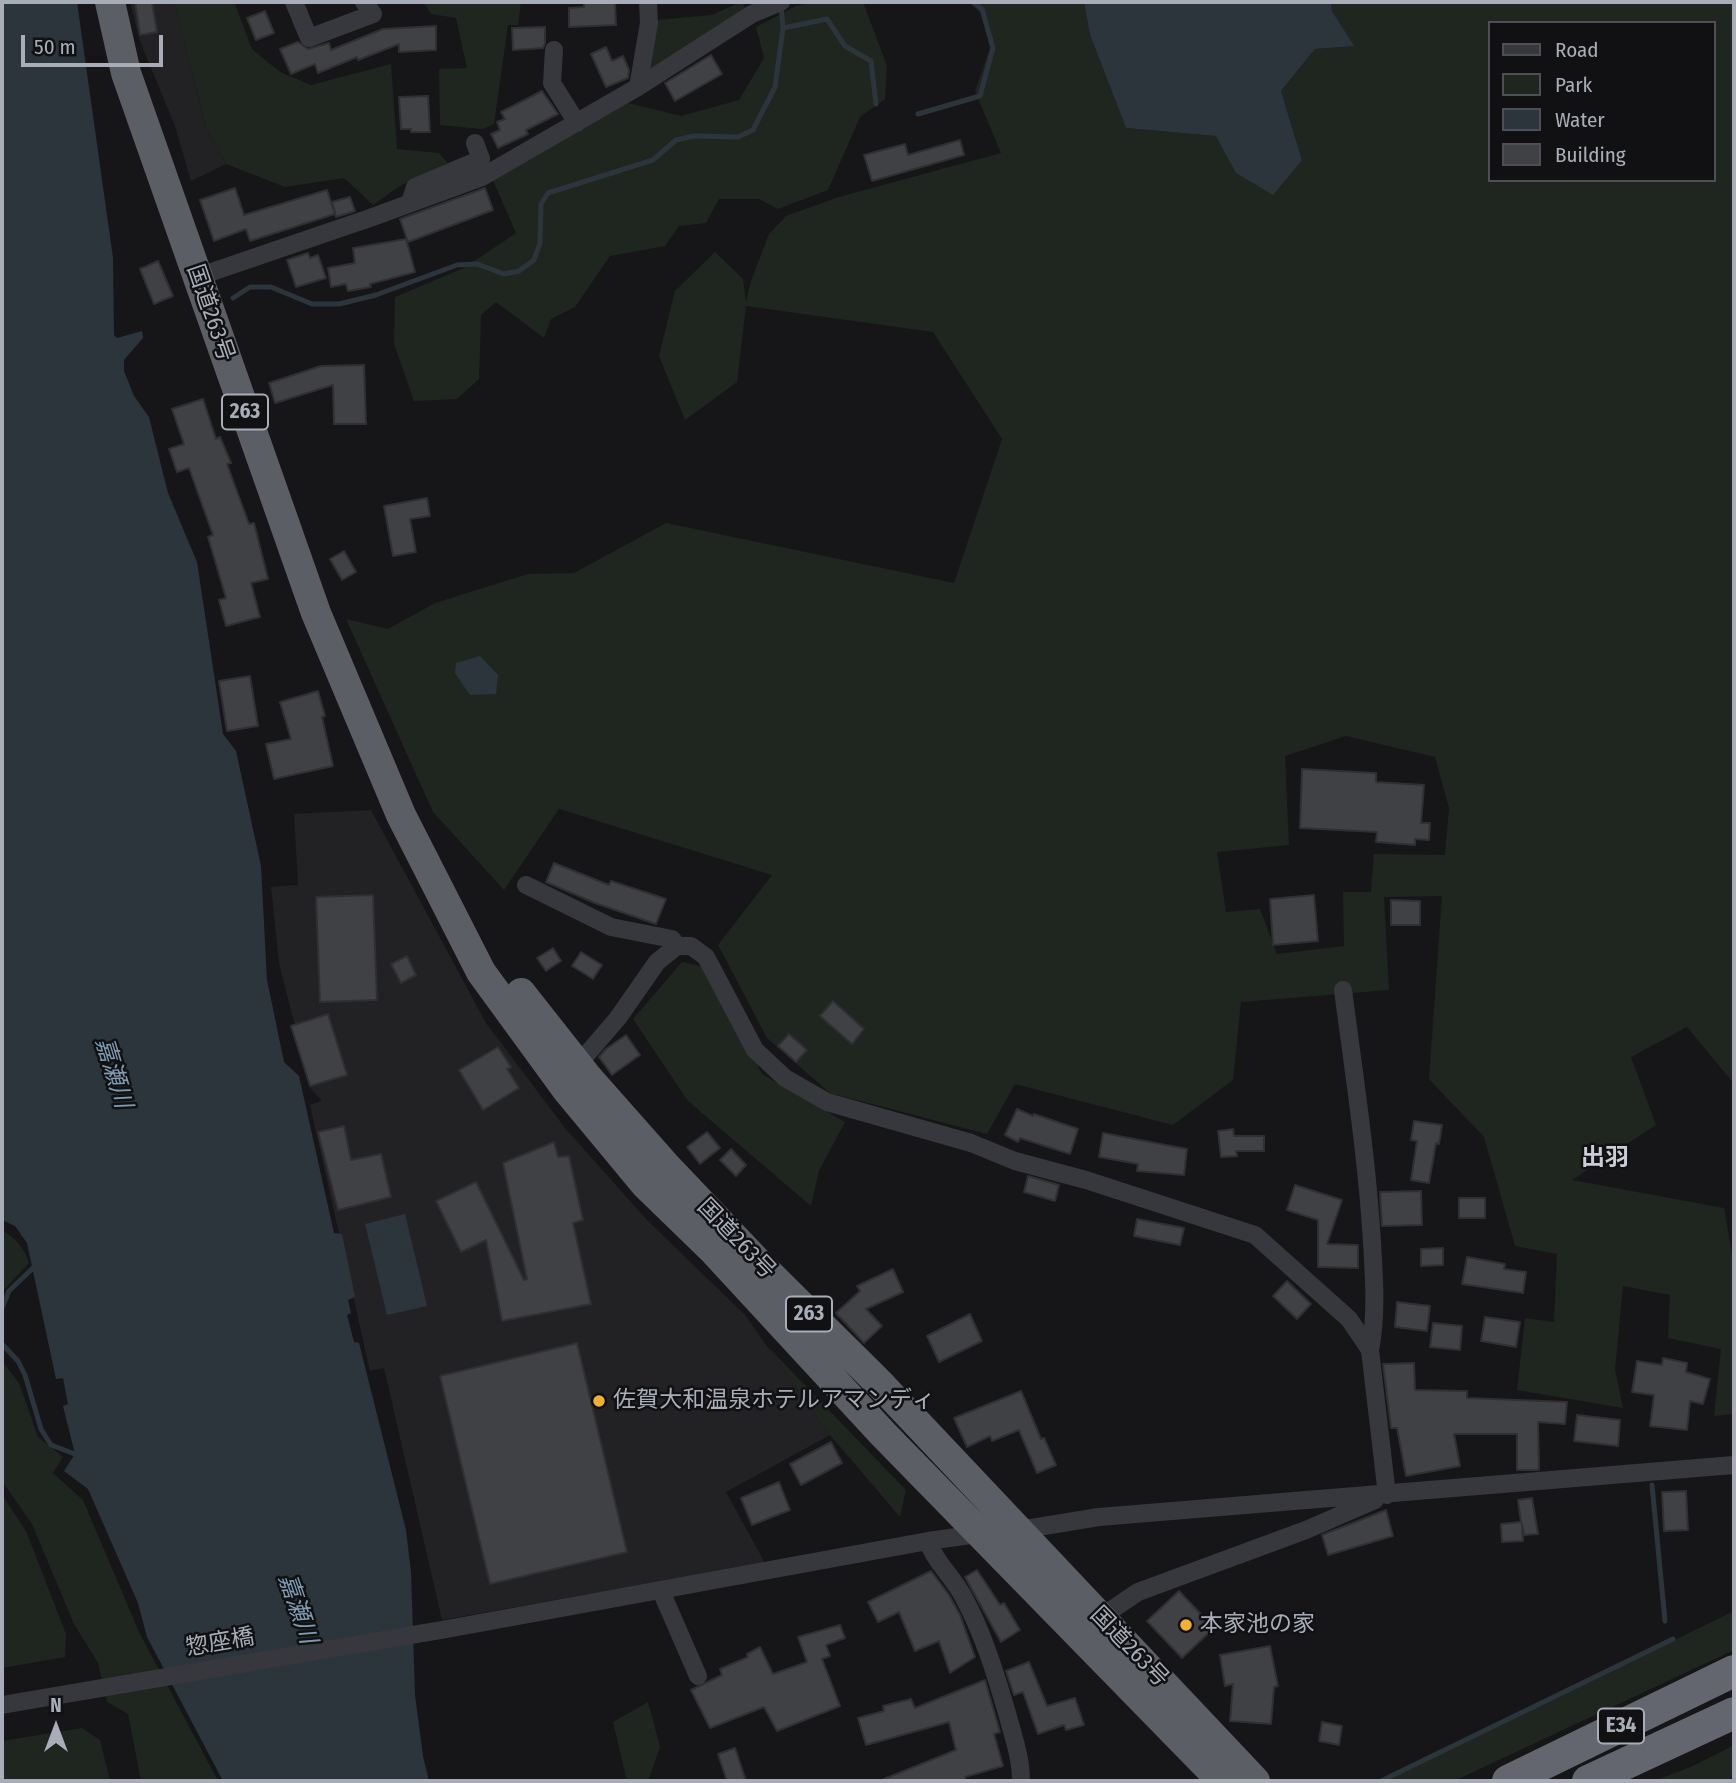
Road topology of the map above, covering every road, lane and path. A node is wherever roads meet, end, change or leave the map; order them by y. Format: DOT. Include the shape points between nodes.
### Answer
graph roads {
  1 [pos="110,2"];
  2 [pos="294,2"];
  3 [pos="364,2"];
  4 [pos="648,2"];
  5 [pos="777,3"];
  6 [pos="554,50"];
  7 [pos="638,87"];
  8 [pos="577,123"];
  9 [pos="475,143"];
  10 [pos="410,204"];
  11 [pos="197,277"];
  12 [pos="401,816"];
  13 [pos="526,885"];
  14 [pos="677,946"];
  15 [pos="1343,990"];
  16 [pos="575,1062"];
  17 [pos="1370,1350"];
  18 [pos="1734,1465"];
  19 [pos="1387,1495"];
  20 [pos="1019,1531"];
  21 [pos="981,1534"];
  22 [pos="928,1541"];
  23 [pos="661,1591"];
  24 [pos="1101,1617"];
  25 [pos="1734,1671"];
  26 [pos="698,1676"];
  27 [pos="2,1705"];
  28 [pos="1734,1713"];
  29 [pos="1021,1781"];
  30 [pos="1222,1781"];
  31 [pos="1255,1781"];
  32 [pos="1508,1781"];
  33 [pos="1588,1781"];
  1 -- 11 [label="highway, 国道263号 / 263" via="126,73"];
  2 -- 3 [label="street" via="309,38 373,14"];
  4 -- 7 [label="street"];
  5 -- 7 [label="street"];
  6 -- 8 [label="street" via="552,83"];
  7 -- 8 [label="street"];
  8 -- 10 [label="street" via="482,177"];
  9 -- 10 [label="street" via="481,159 415,187"];
  10 -- 11 [label="street"];
  11 -- 12 [label="highway, 国道263号 / 263" via="316,613"];
  12 -- 16 [label="highway, 国道263号 / 263" via="523,995"];
  12 -- 21 [label="highway, 国道263号 / 263" via="481,972 566,1090 645,1184"];
  13 -- 14 [label="street" via="611,926 672,939"];
  14 -- 16 [label="street" via="657,962 618,1018"];
  14 -- 17 [label="street" via="691,946 706,957 755,1050 785,1078 827,1102 1255,1234 1349,1319"];
  15 -- 17 [label="street" via="1369,1184 1374,1280"];
  16 -- 20 [label="highway, 国道263号 / 263" via="672,1173"];
  17 -- 19 [label="street"];
  18 -- 19 [label="street, 惣座橋"];
  19 -- 20 [label="street, 惣座橋" via="1099,1517"];
  19 -- 24 [label="street" via="1138,1592"];
  20 -- 21 [label="street, 惣座橋"];
  20 -- 24 [label="highway, 国道263号 / 263"];
  21 -- 22 [label="street, 惣座橋"];
  21 -- 30 [label="highway, 国道263号 / 263"];
  22 -- 23 [label="street, 惣座橋"];
  22 -- 29 [label="street" via="977,1622 1021,1763"];
  23 -- 26 [label="street"];
  23 -- 27 [label="street, 惣座橋"];
  24 -- 31 [label="highway, 国道263号 / 263"];
  25 -- 32 [label="highway, E34"];
  28 -- 33 [label="highway, E34"];
}
